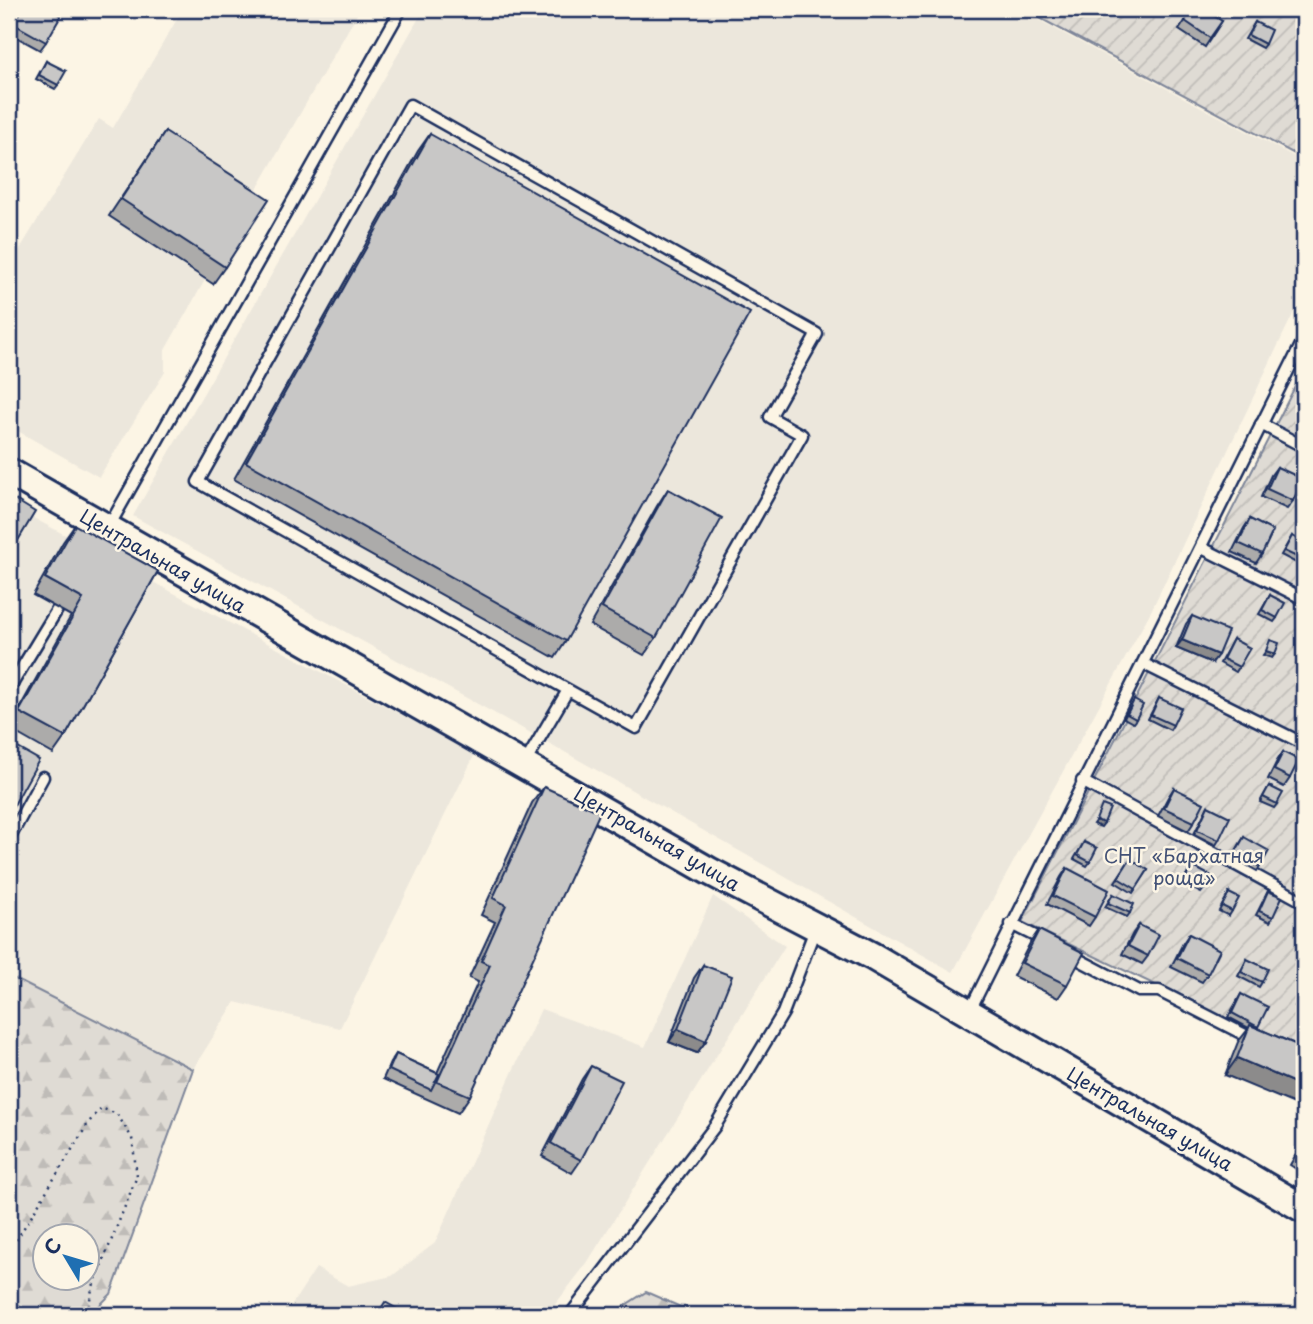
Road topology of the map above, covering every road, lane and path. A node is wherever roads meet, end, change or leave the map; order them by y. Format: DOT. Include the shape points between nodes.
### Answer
graph roads {
  1 [pos="401,9"];
  2 [pos="1304,339"];
  3 [pos="1261,424"];
  4 [pos="1304,447"];
  5 [pos="9,471"];
  6 [pos="103,535"];
  7 [pos="1202,548"];
  8 [pos="72,586"];
  9 [pos="1304,598"];
  10 [pos="1144,664"];
  11 [pos="9,689"];
  12 [pos="568,690"];
  13 [pos="1304,744"];
  14 [pos="525,764"];
  15 [pos="43,777"];
  16 [pos="1082,781"];
  17 [pos="9,839"];
  18 [pos="1304,902"];
  19 [pos="1011,924"];
  20 [pos="816,926"];
  21 [pos="969,1013"];
  22 [pos="1270,1048"];
  23 [pos="1304,1209"];
  24 [pos="9,1252"];
  25 [pos="9,1310"];
  26 [pos="20,1315"];
  27 [pos="87,1315"];
  28 [pos="570,1315"];
  1 -- 6 [label="lane"];
  2 -- 3 [label="lane"];
  3 -- 4 [label="lane"];
  3 -- 7 [label="lane"];
  5 -- 6 [label="main road, Центральная улица"];
  6 -- 14 [label="main road, Центральная улица"];
  7 -- 9 [label="lane"];
  7 -- 10 [label="lane"];
  8 -- 11 [label="lane"];
  10 -- 13 [label="lane"];
  10 -- 16 [label="lane"];
  12 -- 12 [label="lane" via="198,482 410,105 817,334 770,417 802,435 636,729"];
  12 -- 14 [label="lane"];
  14 -- 20 [label="main road, Центральная улица" via="709,871"];
  15 -- 17 [label="lane"];
  16 -- 18 [label="lane"];
  16 -- 19 [label="lane"];
  19 -- 21 [label="lane"];
  19 -- 22 [label="lane" via="1139,991 1158,991"];
  20 -- 21 [label="main road, Центральная улица"];
  20 -- 28 [label="lane" via="783,1013 715,1126"];
  21 -- 23 [label="main road, Центральная улица"];
  24 -- 27 [label="path" via="89,1122 102,1108 117,1114 132,1138 137,1176 92,1289"];
  25 -- 26 [label="path"];
}
